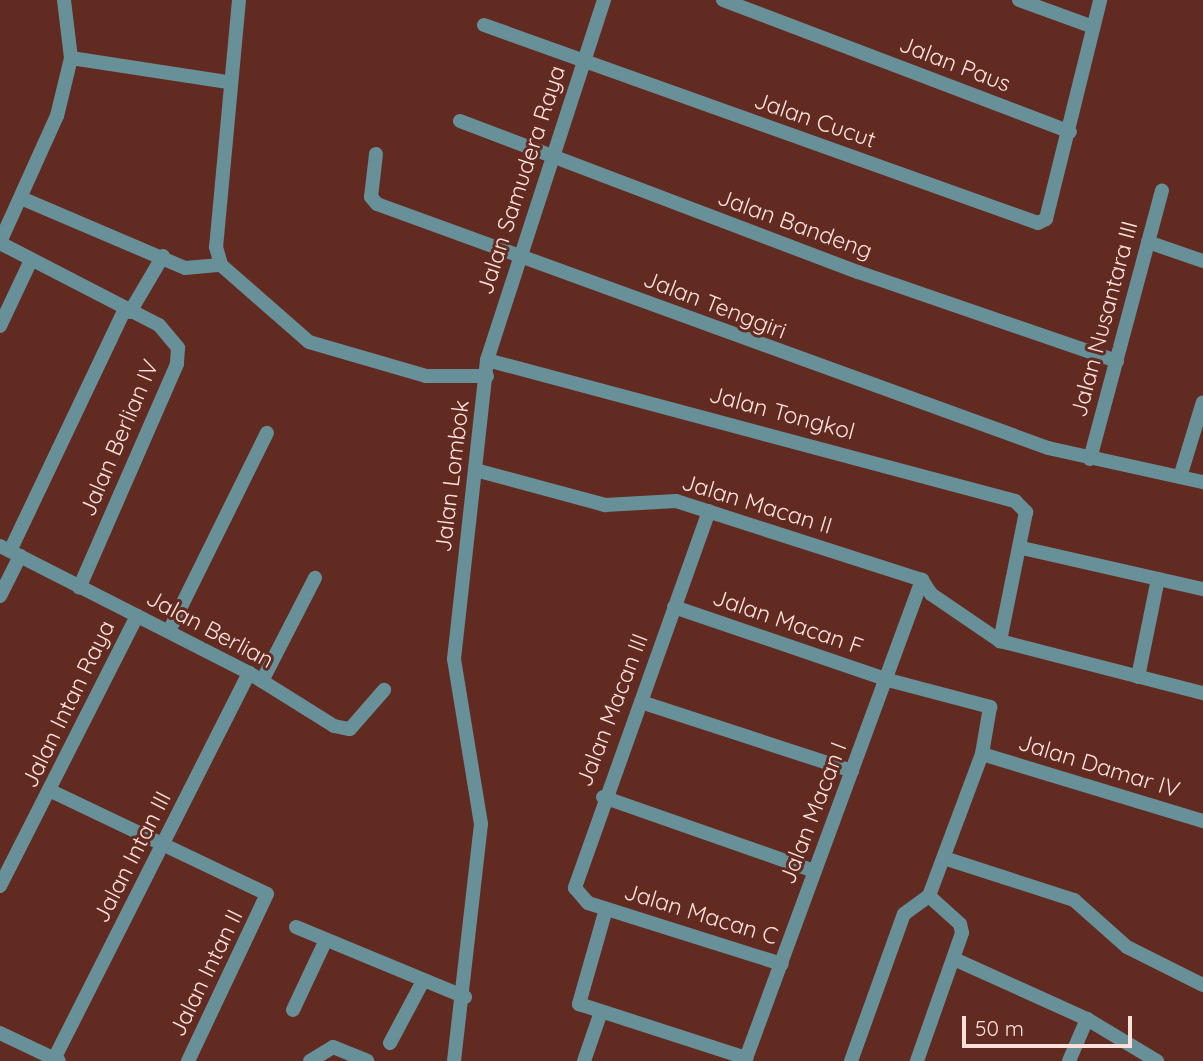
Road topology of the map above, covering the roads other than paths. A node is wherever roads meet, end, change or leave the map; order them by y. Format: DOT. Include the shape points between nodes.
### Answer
graph roads {
  1 [pos="64,0"];
  2 [pos="239,0"];
  3 [pos="604,0"];
  4 [pos="723,0"];
  5 [pos="1020,0"];
  6 [pos="1100,0"];
  7 [pos="484,25"];
  8 [pos="1093,27"];
  9 [pos="71,58"];
  10 [pos="583,62"];
  11 [pos="228,82"];
  12 [pos="460,121"];
  13 [pos="1070,132"];
  14 [pos="376,154"];
  15 [pos="556,158"];
  16 [pos="1162,191"];
  17 [pos="21,198"];
  18 [pos="0,242"];
  19 [pos="1148,242"];
  20 [pos="521,253"];
  21 [pos="163,256"];
  22 [pos="31,260"];
  23 [pos="1203,261"];
  24 [pos="221,265"];
  25 [pos="127,311"];
  26 [pos="0,326"];
  27 [pos="487,360"];
  28 [pos="1116,360"];
  29 [pos="486,376"];
  30 [pos="1203,402"];
  31 [pos="267,433"];
  32 [pos="1090,459"];
  33 [pos="479,471"];
  34 [pos="1180,477"];
  35 [pos="1203,482"];
  36 [pos="709,511"];
  37 [pos="1022,548"];
  38 [pos="10,551"];
  39 [pos="315,578"];
  40 [pos="1158,579"];
  41 [pos="922,580"];
  42 [pos="79,588"];
  43 [pos="1203,589"];
  44 [pos="0,596"];
  45 [pos="674,607"];
  46 [pos="137,615"];
  47 [pos="169,631"];
  48 [pos="1000,641"];
  49 [pos="256,677"];
  50 [pos="1138,677"];
  51 [pos="887,680"];
  52 [pos="384,690"];
  53 [pos="1203,692"];
  54 [pos="641,702"];
  55 [pos="982,754"];
  56 [pos="852,771"];
  57 [pos="51,791"];
  58 [pos="603,797"];
  59 [pos="1203,821"];
  60 [pos="164,844"];
  61 [pos="944,858"];
  62 [pos="814,871"];
  63 [pos="0,886"];
  64 [pos="929,897"];
  65 [pos="606,909"];
  66 [pos="296,927"];
  67 [pos="326,940"];
  68 [pos="954,959"];
  69 [pos="782,964"];
  70 [pos="422,981"];
  71 [pos="1203,985"];
  72 [pos="466,997"];
  73 [pos="293,1010"];
  74 [pos="601,1012"];
  75 [pos="1087,1019"];
  76 [pos="0,1032"];
  77 [pos="390,1043"];
  78 [pos="922,1059"];
  79 [pos="55,1060"];
  80 [pos="745,1060"];
  81 [pos="188,1061"];
  82 [pos="310,1061"];
  83 [pos="367,1061"];
  84 [pos="454,1061"];
  85 [pos="584,1061"];
  86 [pos="851,1061"];
  87 [pos="1069,1061"];
  88 [pos="1157,1061"];
  1 -- 9 [label="street"];
  2 -- 11 [label="street"];
  3 -- 10 [label="street, Jalan Samudera Raya"];
  4 -- 13 [label="street, Jalan Paus"];
  5 -- 8 [label="street"];
  6 -- 8 [label="street"];
  7 -- 10 [label="street, Jalan Cucut"];
  8 -- 13 [label="street"];
  9 -- 11 [label="street"];
  9 -- 17 [label="street" via="58,116"];
  10 -- 13 [label="street, Jalan Cucut" via="1038,223 1046,219"];
  10 -- 15 [label="street, Jalan Samudera Raya"];
  11 -- 24 [label="street" via="233,110 216,247"];
  12 -- 15 [label="street, Jalan Bandeng"];
  14 -- 20 [label="street, Jalan Tenggiri" via="371,201"];
  15 -- 20 [label="street, Jalan Samudera Raya"];
  15 -- 28 [label="street, Jalan Bandeng"];
  16 -- 19 [label="street, Jalan Nusantara III"];
  17 -- 18 [label="street"];
  17 -- 21 [label="street"];
  18 -- 22 [label="street, Jalan Berlian IV"];
  19 -- 23 [label="street"];
  19 -- 28 [label="street, Jalan Nusantara III"];
  20 -- 27 [label="street, Jalan Samudera Raya"];
  20 -- 32 [label="street, Jalan Tenggiri" via="887,394"];
  21 -- 24 [label="street" via="185,268"];
  21 -- 25 [label="street"];
  22 -- 25 [label="street, Jalan Berlian IV"];
  22 -- 26 [label="street"];
  24 -- 29 [label="street, Jalan Lombok" via="309,342 426,376"];
  25 -- 38 [label="street"];
  25 -- 42 [label="street, Jalan Berlian IV" via="173,337 177,363"];
  27 -- 29 [label="street, Jalan Samudera Raya"];
  27 -- 37 [label="street, Jalan Tongkol" via="1015,501 1026,512"];
  28 -- 32 [label="street, Jalan Nusantara III"];
  29 -- 33 [label="street, Jalan Lombok"];
  30 -- 34 [label="street"];
  31 -- 47 [label="street"];
  32 -- 34 [label="street, Jalan Tenggiri"];
  33 -- 36 [label="street, Jalan Macan II" via="605,505 657,498"];
  33 -- 72 [label="street, Jalan Lombok" via="454,659 481,824"];
  34 -- 35 [label="street, Jalan Tenggiri"];
  36 -- 41 [label="street, Jalan Macan II"];
  36 -- 45 [label="street, Jalan Macan III"];
  37 -- 40 [label="street"];
  37 -- 48 [label="street"];
  38 -- 42 [label="street, Jalan Berlian"];
  38 -- 44 [label="street"];
  39 -- 49 [label="street, Jalan Intan III"];
  40 -- 43 [label="street"];
  40 -- 50 [label="street"];
  41 -- 48 [label="street, Jalan Macan II" via="931,594"];
  41 -- 51 [label="street, Jalan Macan I"];
  42 -- 46 [label="street, Jalan Berlian"];
  45 -- 51 [label="street, Jalan Macan F"];
  45 -- 54 [label="street, Jalan Macan III"];
  46 -- 47 [label="street, Jalan Berlian"];
  46 -- 57 [label="street, Jalan Intan Raya"];
  47 -- 49 [label="street, Jalan Berlian"];
  48 -- 50 [label="street, Jalan Macan II"];
  49 -- 52 [label="street, Jalan Berlian" via="334,726 350,729"];
  49 -- 60 [label="street, Jalan Intan III"];
  50 -- 53 [label="street, Jalan Macan II"];
  51 -- 55 [label="street, Jalan Macan F" via="990,707"];
  51 -- 56 [label="street, Jalan Macan I"];
  54 -- 56 [label="street"];
  54 -- 58 [label="street, Jalan Macan III"];
  55 -- 59 [label="street, Jalan Damar IV"];
  55 -- 61 [label="street"];
  56 -- 62 [label="street, Jalan Macan I"];
  57 -- 60 [label="street"];
  57 -- 63 [label="street, Jalan Intan Raya"];
  58 -- 62 [label="street"];
  58 -- 65 [label="street, Jalan Macan III" via="575,888 588,902"];
  60 -- 79 [label="street, Jalan Intan III"];
  60 -- 81 [label="street, Jalan Intan II" via="267,894"];
  61 -- 64 [label="street"];
  61 -- 71 [label="street" via="1074,900 1127,947"];
  62 -- 69 [label="street, Jalan Macan I"];
  64 -- 68 [label="street" via="960,924"];
  64 -- 86 [label="street" via="904,914"];
  65 -- 69 [label="street, Jalan Macan C"];
  65 -- 74 [label="street" via="579,999"];
  66 -- 67 [label="street"];
  67 -- 70 [label="street"];
  67 -- 73 [label="street"];
  68 -- 75 [label="street"];
  68 -- 78 [label="street"];
  69 -- 80 [label="street, Jalan Macan I"];
  70 -- 72 [label="street"];
  70 -- 77 [label="street"];
  72 -- 84 [label="street, Jalan Lombok"];
  74 -- 80 [label="street"];
  74 -- 85 [label="street"];
  75 -- 87 [label="street"];
  75 -- 88 [label="street"];
  76 -- 79 [label="street"];
  82 -- 83 [label="street" via="333,1046"];
}
